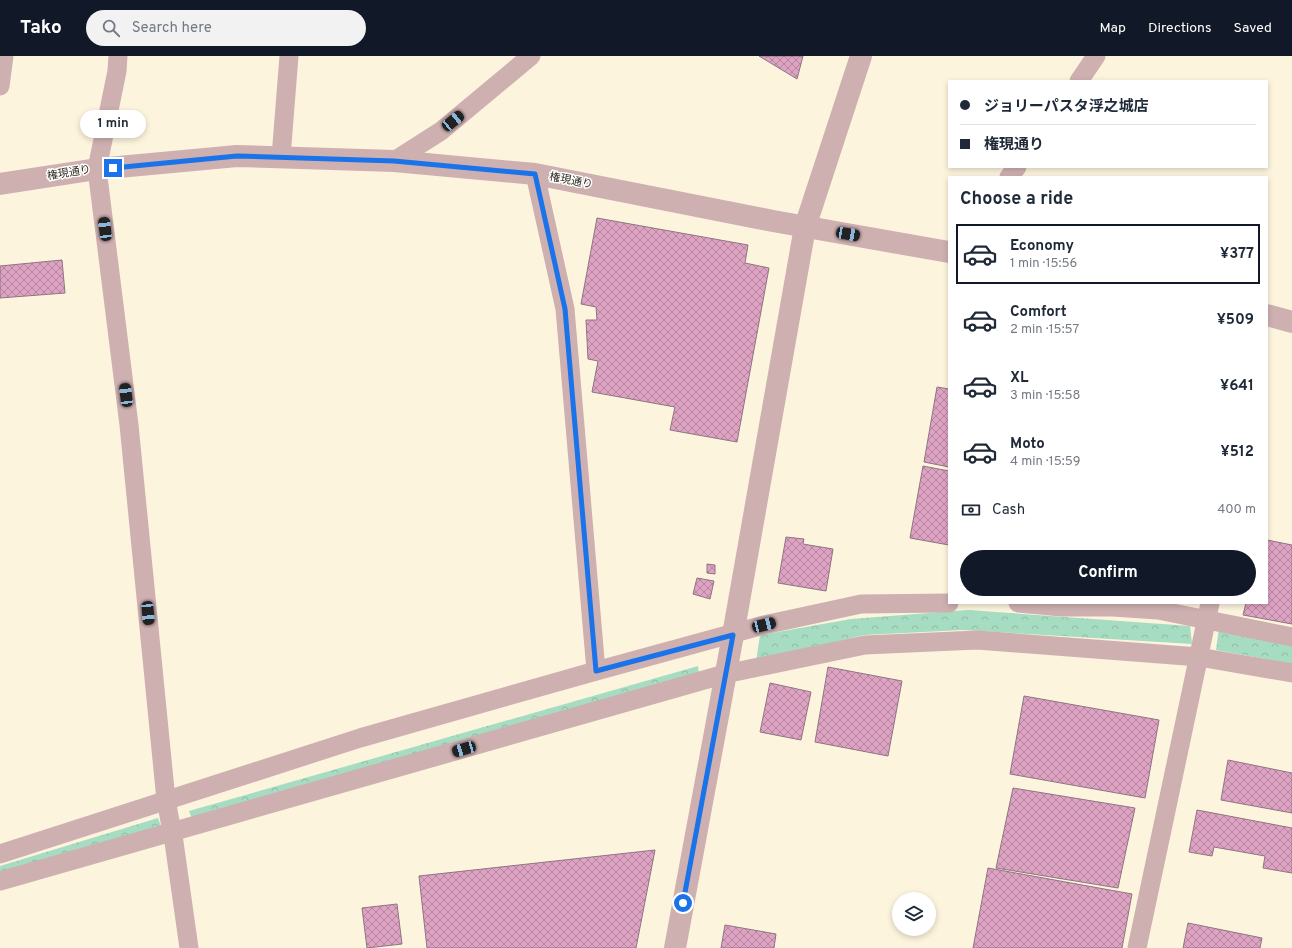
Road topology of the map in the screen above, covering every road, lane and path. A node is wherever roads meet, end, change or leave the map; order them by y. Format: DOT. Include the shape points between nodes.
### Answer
graph roads {
  1 [pos="4,56"];
  2 [pos="118,56"];
  3 [pos="289,56"];
  4 [pos="531,56"];
  5 [pos="861,56"];
  6 [pos="1096,56"];
  7 [pos="1080,80"];
  8 [pos="0,86"];
  9 [pos="281,158"];
  10 [pos="394,161"];
  11 [pos="1016,168"];
  12 [pos="97,169"];
  13 [pos="535,174"];
  14 [pos="1010,176"];
  15 [pos="0,184"];
  16 [pos="805,227"];
  17 [pos="948,252"];
  18 [pos="1268,315"];
  19 [pos="1292,322"];
  20 [pos="948,603"];
  21 [pos="1029,604"];
  22 [pos="1208,612"];
  23 [pos="733,635"];
  24 [pos="1292,638"];
  25 [pos="1199,657"];
  26 [pos="596,671"];
  27 [pos="725,674"];
  28 [pos="1292,674"];
  29 [pos="166,800"];
  30 [pos="172,833"];
  31 [pos="0,854"];
  32 [pos="0,881"];
  33 [pos="189,948"];
  34 [pos="675,948"];
  35 [pos="1137,948"];
  1 -- 8 [label="street"];
  2 -- 12 [label="street"];
  3 -- 9 [label="street"];
  4 -- 10 [label="street" via="515,72 441,131"];
  5 -- 16 [label="street"];
  6 -- 7 [label="street"];
  9 -- 10 [label="street, 権現通り"];
  9 -- 12 [label="street, 権現通り" via="237,156"];
  10 -- 13 [label="street, 権現通り"];
  11 -- 14 [label="street"];
  12 -- 15 [label="street, 権現通り"];
  12 -- 29 [label="street" via="129,425"];
  13 -- 16 [label="street, 権現通り"];
  13 -- 26 [label="street" via="565,309"];
  16 -- 17 [label="street, 権現通り"];
  16 -- 23 [label="street"];
  18 -- 19 [label="street"];
  20 -- 23 [label="street" via="861,604"];
  21 -- 22 [label="street"];
  22 -- 24 [label="street"];
  22 -- 25 [label="street"];
  23 -- 26 [label="street"];
  23 -- 27 [label="street"];
  25 -- 27 [label="street" via="977,640 865,645"];
  25 -- 28 [label="street"];
  25 -- 35 [label="street"];
  26 -- 29 [label="street" via="360,738"];
  27 -- 30 [label="street"];
  27 -- 34 [label="street"];
  29 -- 30 [label="street"];
  29 -- 31 [label="street"];
  30 -- 32 [label="street"];
  30 -- 33 [label="street"];
}
